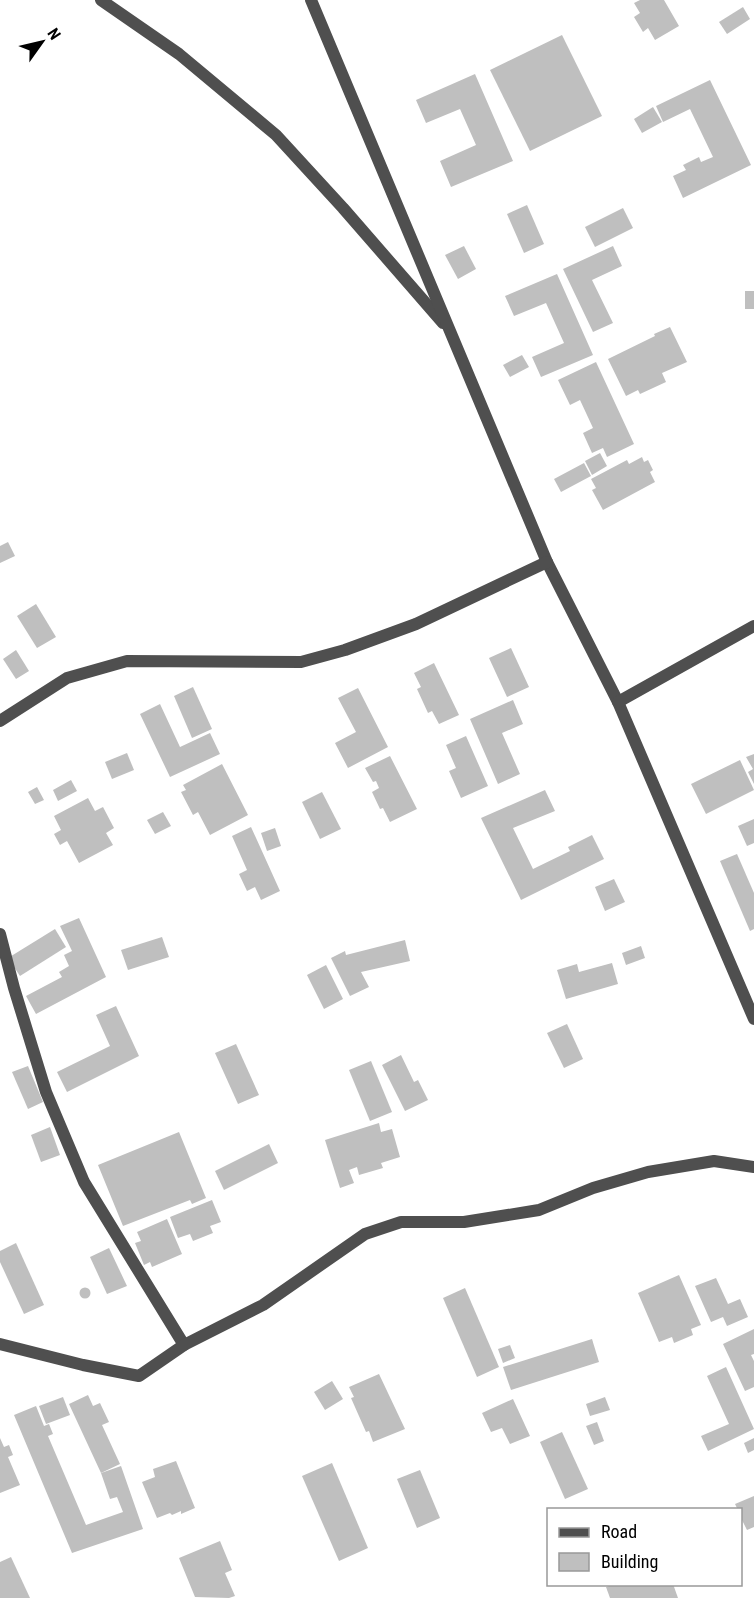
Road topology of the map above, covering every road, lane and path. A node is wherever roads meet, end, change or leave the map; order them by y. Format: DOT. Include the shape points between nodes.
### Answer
graph roads {
  1 [pos="101,0"];
  2 [pos="311,0"];
  3 [pos="452,333"];
  4 [pos="547,562"];
  5 [pos="754,626"];
  6 [pos="618,702"];
  7 [pos="0,721"];
  8 [pos="0,934"];
  9 [pos="754,1018"];
  10 [pos="754,1167"];
  11 [pos="0,1344"];
  12 [pos="184,1345"];
  1 -- 3 [label="street" via="179,54 276,135"];
  2 -- 3 [label="street"];
  3 -- 4 [label="street"];
  4 -- 6 [label="street"];
  4 -- 7 [label="street" via="416,624 345,650 301,662 127,661 67,678"];
  5 -- 6 [label="street"];
  6 -- 9 [label="street"];
  8 -- 12 [label="street" via="46,1092 84,1182"];
  10 -- 12 [label="street" via="714,1161 648,1172 538,1210 464,1222 401,1221 365,1234 263,1305"];
  11 -- 12 [label="street" via="139,1376"];
}
